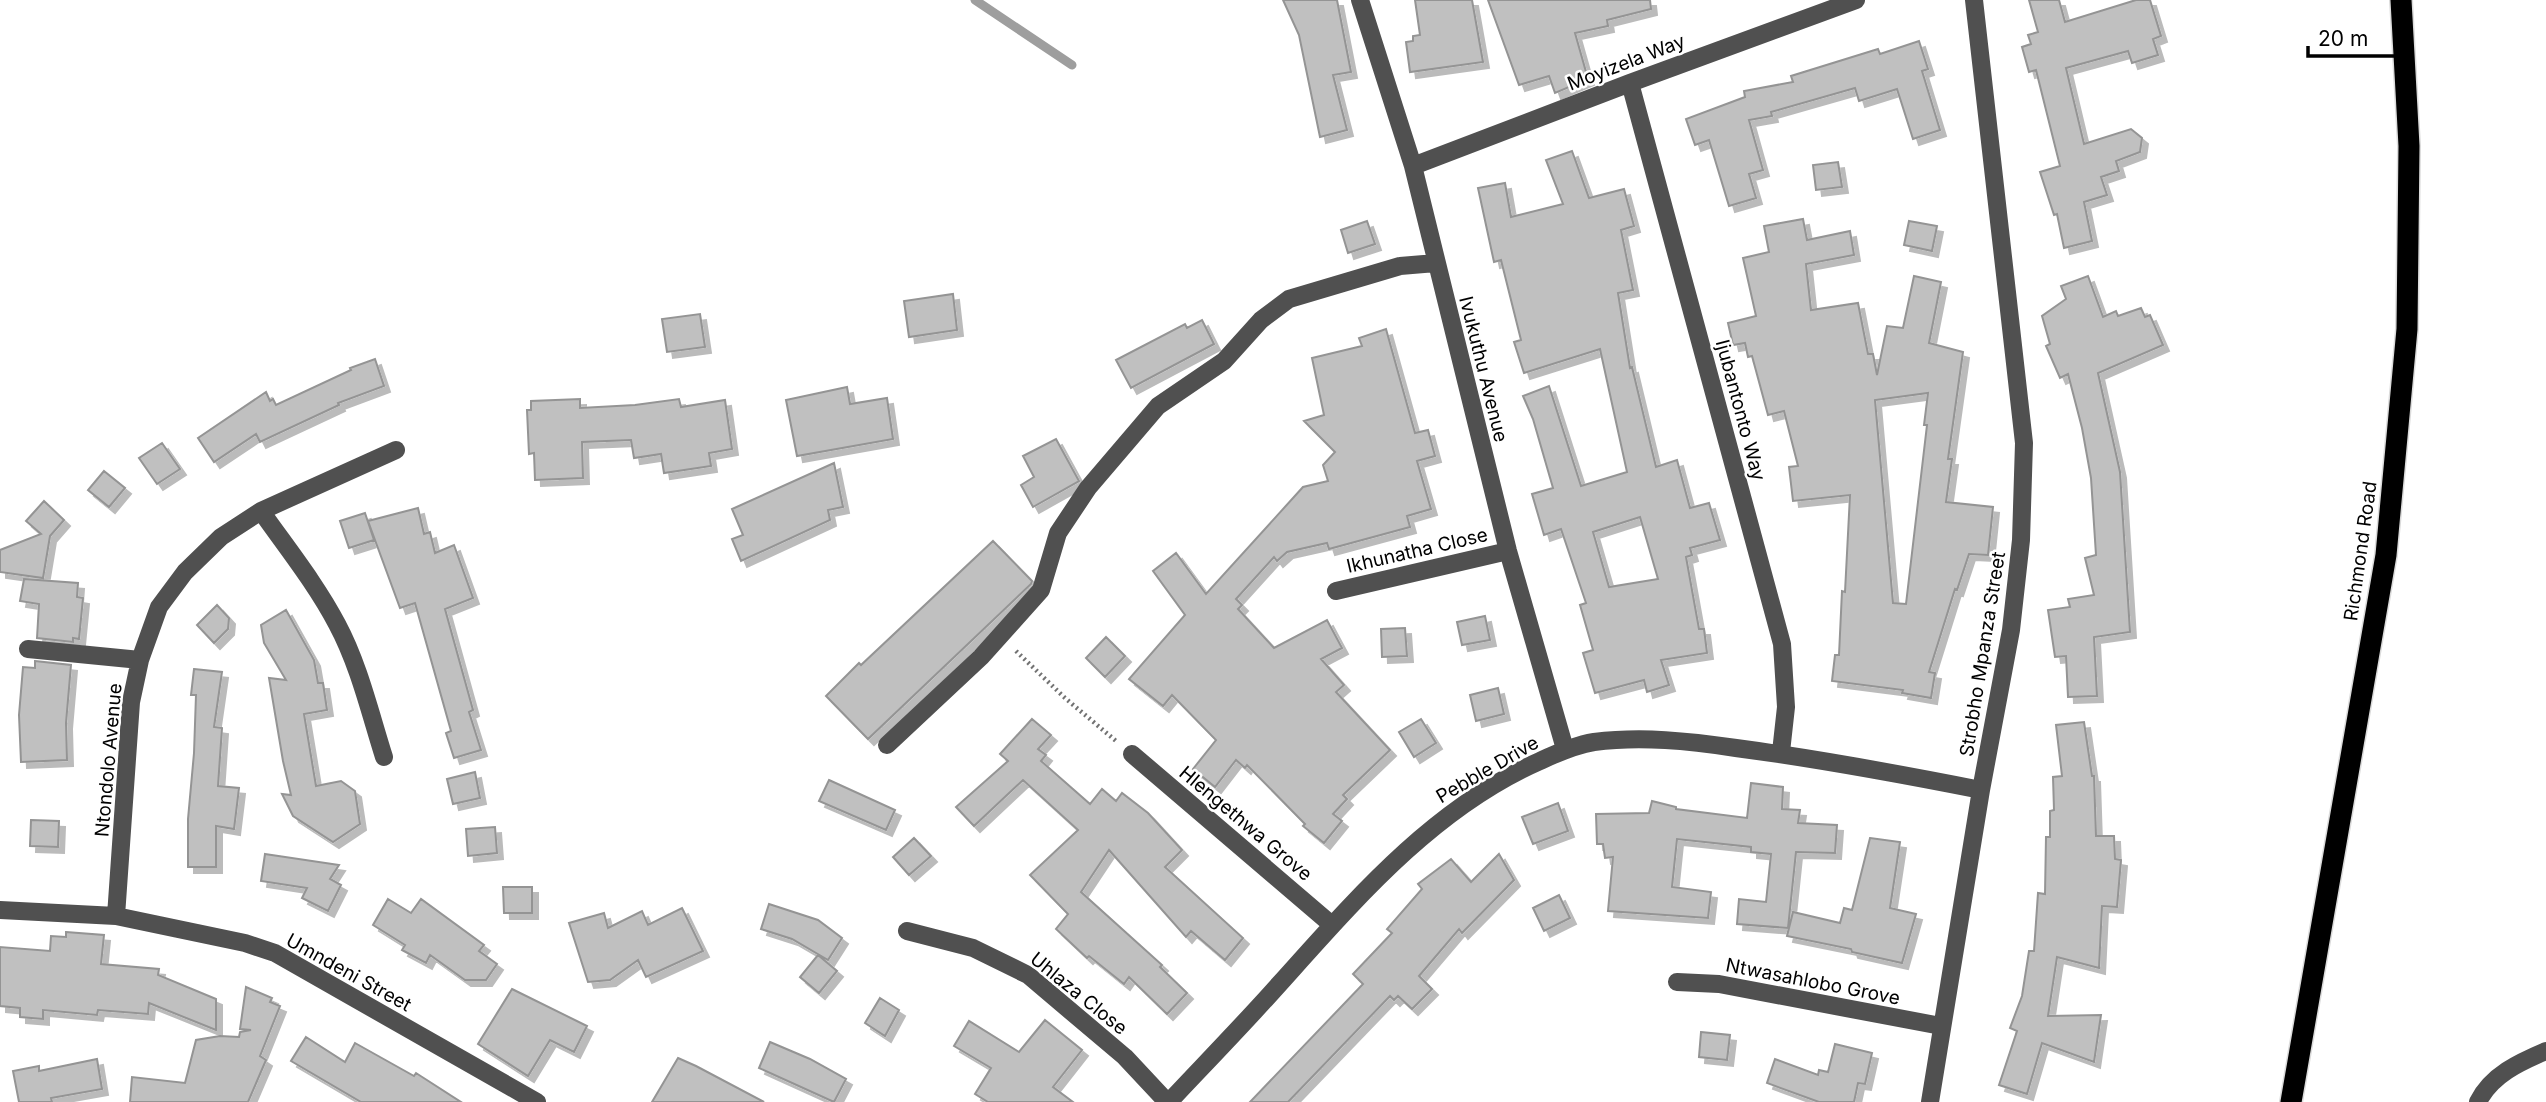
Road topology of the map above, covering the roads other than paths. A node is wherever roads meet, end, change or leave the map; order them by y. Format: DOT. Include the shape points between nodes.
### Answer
graph roads {
  1 [pos="1360,0"];
  2 [pos="1856,0"];
  3 [pos="1974,0"];
  4 [pos="2401,0"];
  5 [pos="1630,83"];
  6 [pos="1413,166"];
  7 [pos="1436,263"];
  8 [pos="396,450"];
  9 [pos="261,511"];
  10 [pos="1508,551"];
  11 [pos="1336,591"];
  12 [pos="28,649"];
  13 [pos="140,660"];
  14 [pos="887,745"];
  15 [pos="1565,749"];
  16 [pos="1781,752"];
  17 [pos="1132,754"];
  18 [pos="384,757"];
  19 [pos="1981,790"];
  20 [pos="0,910"];
  21 [pos="116,916"];
  22 [pos="1332,925"];
  23 [pos="907,931"];
  24 [pos="1677,982"];
  25 [pos="1941,1026"];
  26 [pos="2546,1051"];
  27 [pos="537,1102"];
  28 [pos="1168,1102"];
  29 [pos="1930,1102"];
  30 [pos="2291,1102"];
  31 [pos="2478,1102"];
  1 -- 6 [label="street, Ivukuthu Avenue"];
  2 -- 5 [label="street, Moyizela Way"];
  3 -- 19 [label="street, Strobho Mpanza Street" via="2024,443 2021,540 2011,630"];
  4 -- 30 [label="highway, Richmond Road" via="2409,146 2407,329 2386,555"];
  5 -- 6 [label="street, Moyizela Way"];
  5 -- 16 [label="street, Ijubantonto Way" via="1782,644 1786,706"];
  6 -- 7 [label="street, Ivukuthu Avenue"];
  7 -- 10 [label="street, Ivukuthu Avenue"];
  7 -- 14 [label="street" via="1400,266 1289,299 1261,320 1224,361 1158,406 1088,488 1058,533 1041,590 981,657"];
  8 -- 9 [label="street, Ntondolo Avenue"];
  9 -- 13 [label="street, Ntondolo Avenue" via="221,537 185,572 159,607"];
  9 -- 18 [label="street" via="337,624"];
  10 -- 11 [label="street, Ikhunatha Close"];
  10 -- 15 [label="street, Ivukuthu Avenue"];
  12 -- 13 [label="street"];
  13 -- 21 [label="street, Ntondolo Avenue" via="131,702"];
  15 -- 16 [label="street, Pebble Drive" via="1634,739"];
  15 -- 22 [label="street, Pebble Drive" via="1524,768 1437,822"];
  16 -- 19 [label="street, Pebble Drive"];
  17 -- 22 [label="street, Hlengethwa Grove"];
  19 -- 25 [label="street, Strobho Mpanza Street"];
  20 -- 21 [label="street, Umndeni Street"];
  21 -- 27 [label="street, Umndeni Street" via="275,953"];
  22 -- 28 [label="street, Pebble Drive"];
  23 -- 28 [label="street, Uhlaza Close" via="973,948 1028,975 1125,1057"];
  24 -- 25 [label="street, Ntwasahlobo Grove" via="1719,984"];
  25 -- 29 [label="street, Strobho Mpanza Street"];
  26 -- 31 [label="street" via="2499,1076"];
}
